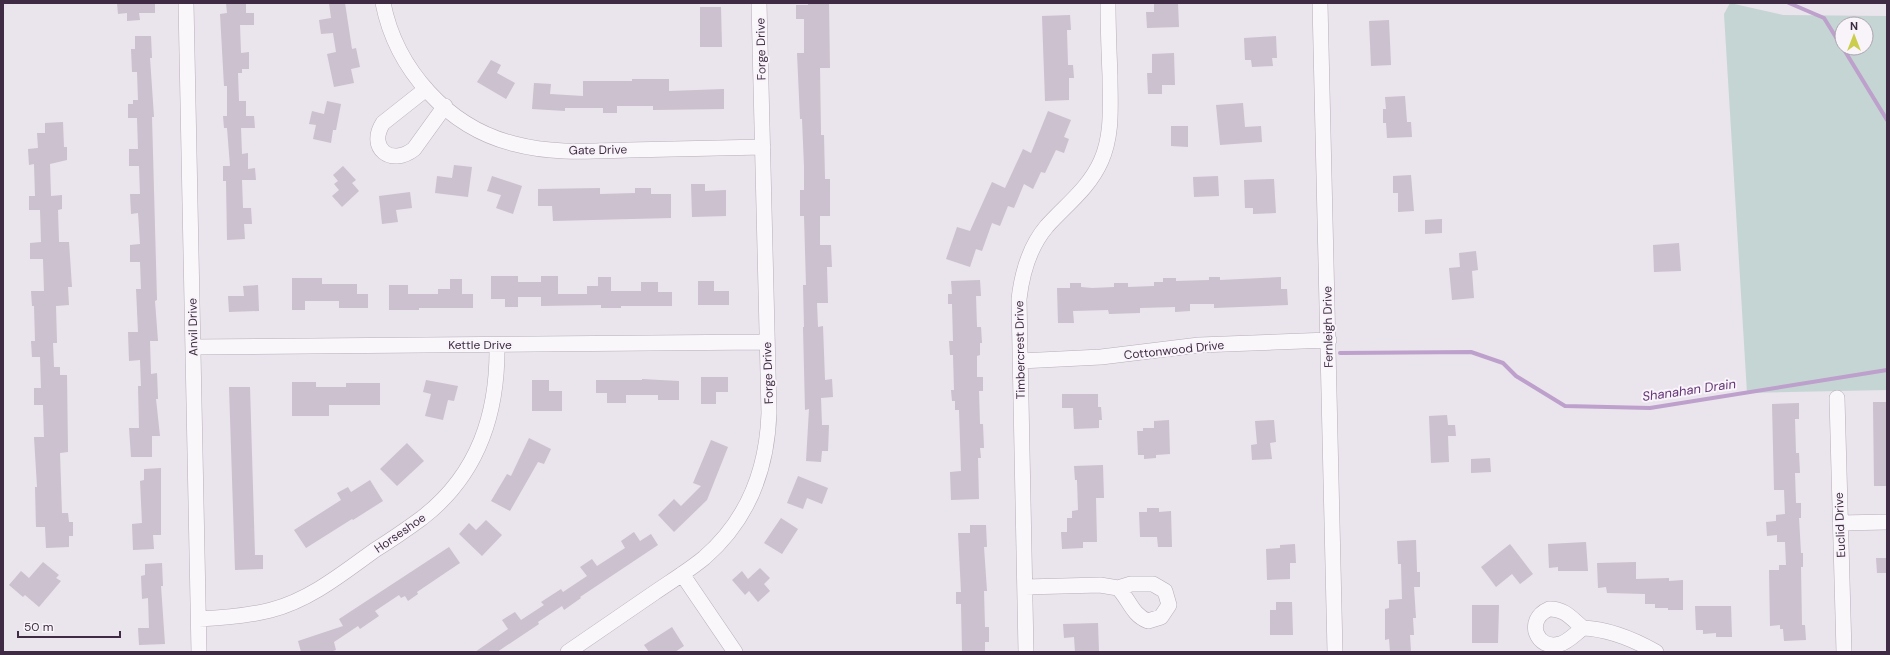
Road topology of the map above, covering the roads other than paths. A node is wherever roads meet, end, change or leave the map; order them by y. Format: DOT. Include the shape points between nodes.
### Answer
graph roads {
  1 [pos="186,3"];
  2 [pos="383,3"];
  3 [pos="759,3"];
  4 [pos="1108,3"];
  5 [pos="1320,3"];
  6 [pos="426,89"];
  7 [pos="445,106"];
  8 [pos="763,147"];
  9 [pos="1329,340"];
  10 [pos="767,342"];
  11 [pos="497,344"];
  12 [pos="193,347"];
  13 [pos="1020,361"];
  14 [pos="1837,398"];
  15 [pos="1887,522"];
  16 [pos="1840,523"];
  17 [pos="682,574"];
  18 [pos="1025,587"];
  19 [pos="1118,588"];
  20 [pos="199,619"];
  21 [pos="1583,628"];
  22 [pos="199,652"];
  23 [pos="568,652"];
  24 [pos="735,652"];
  25 [pos="1026,652"];
  26 [pos="1335,652"];
  27 [pos="1656,652"];
  28 [pos="1844,652"];
  1 -- 12 [label="street, Anvil Drive"];
  2 -- 6 [label="street, Gate Drive" via="398,50"];
  3 -- 8 [label="street, Forge Drive"];
  4 -- 13 [label="street, Timbercrest Drive" via="1110,110 1107,143 1101,160 1083,190 1046,227 1029,256 1023,272 1019,299"];
  5 -- 9 [label="street, Fernleigh Drive"];
  6 -- 7 [label="street, Gate Drive"];
  6 -- 7 [label="street" via="383,123 379,130 378,142 384,152 396,157 408,154"];
  7 -- 8 [label="street, Gate Drive" via="477,129 513,144 540,149 581,151"];
  8 -- 10 [label="street, Forge Drive"];
  9 -- 13 [label="street, Cottonwood Drive" via="1199,345 1108,356"];
  9 -- 26 [label="street, Fernleigh Drive"];
  10 -- 11 [label="street, Kettle Drive"];
  10 -- 17 [label="street, Forge Drive" via="769,431 757,483 743,512 730,530 703,559"];
  11 -- 12 [label="street, Kettle Drive"];
  11 -- 20 [label="street, Horseshoe" via="496,386 482,442 466,470 447,495 423,518 298,600 252,614"];
  12 -- 20 [label="street, Anvil Drive"];
  13 -- 18 [label="street, Timbercrest Drive"];
  14 -- 16 [label="street, Euclid Drive"];
  15 -- 16 [label="street"];
  16 -- 28 [label="street, Euclid Drive"];
  17 -- 23 [label="street, Forge Drive"];
  17 -- 24 [label="street"];
  18 -- 19 [label="street" via="1100,585"];
  18 -- 25 [label="street, Timbercrest Drive"];
  20 -- 22 [label="street, Anvil Drive"];
  21 -- 27 [label="street" via="1615,633 1635,640"];
}
